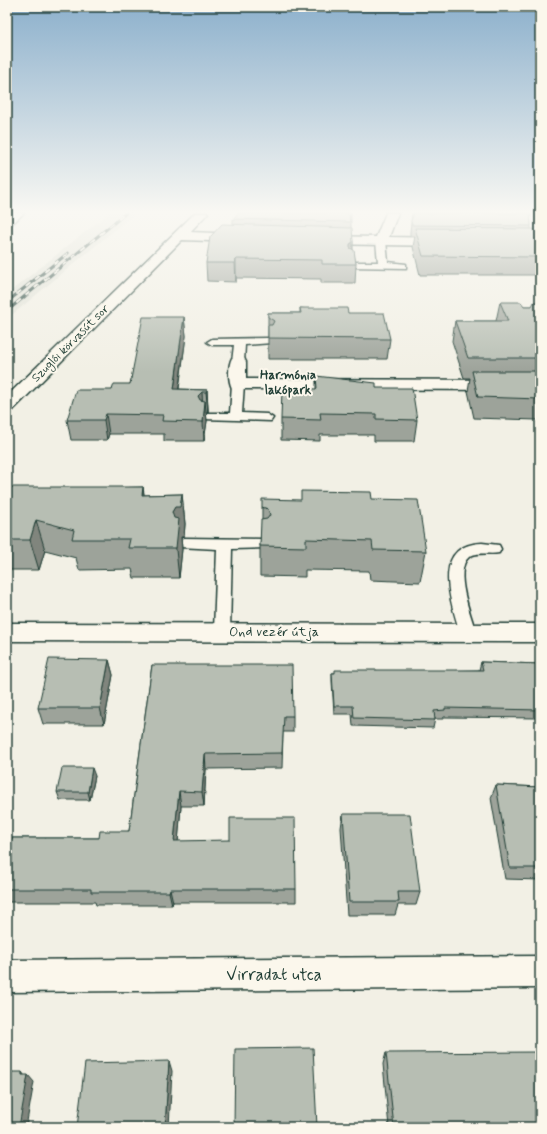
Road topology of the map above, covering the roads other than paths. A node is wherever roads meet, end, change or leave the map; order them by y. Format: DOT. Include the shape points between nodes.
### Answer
graph roads {
  1 [pos="148,266"];
  2 [pos="268,341"];
  3 [pos="212,342"];
  4 [pos="240,342"];
  5 [pos="238,362"];
  6 [pos="238,384"];
  7 [pos="540,385"];
  8 [pos="7,406"];
  9 [pos="207,416"];
  10 [pos="236,417"];
  11 [pos="267,418"];
  12 [pos="184,543"];
  13 [pos="224,544"];
  14 [pos="262,544"];
  15 [pos="494,549"];
  16 [pos="222,631"];
  17 [pos="7,632"];
  18 [pos="468,632"];
  19 [pos="540,633"];
  20 [pos="540,972"];
  21 [pos="7,976"];
  1 -- 8 [label="street, Szuglói körvasút sor"];
  2 -- 4 [label="lane"];
  3 -- 4 [label="lane"];
  4 -- 5 [label="lane"];
  5 -- 6 [label="street"];
  6 -- 7 [label="street"];
  6 -- 10 [label="lane"];
  9 -- 10 [label="lane"];
  10 -- 11 [label="lane"];
  12 -- 13 [label="lane"];
  13 -- 14 [label="lane"];
  13 -- 16 [label="lane"];
  15 -- 18 [label="lane" via="473,549 461,555 456,564 454,575"];
  16 -- 17 [label="street, Ond vezér útja"];
  16 -- 18 [label="street, Ond vezér útja"];
  18 -- 19 [label="street, Ond vezér útja"];
  20 -- 21 [label="street, Virradat utca"];
}
